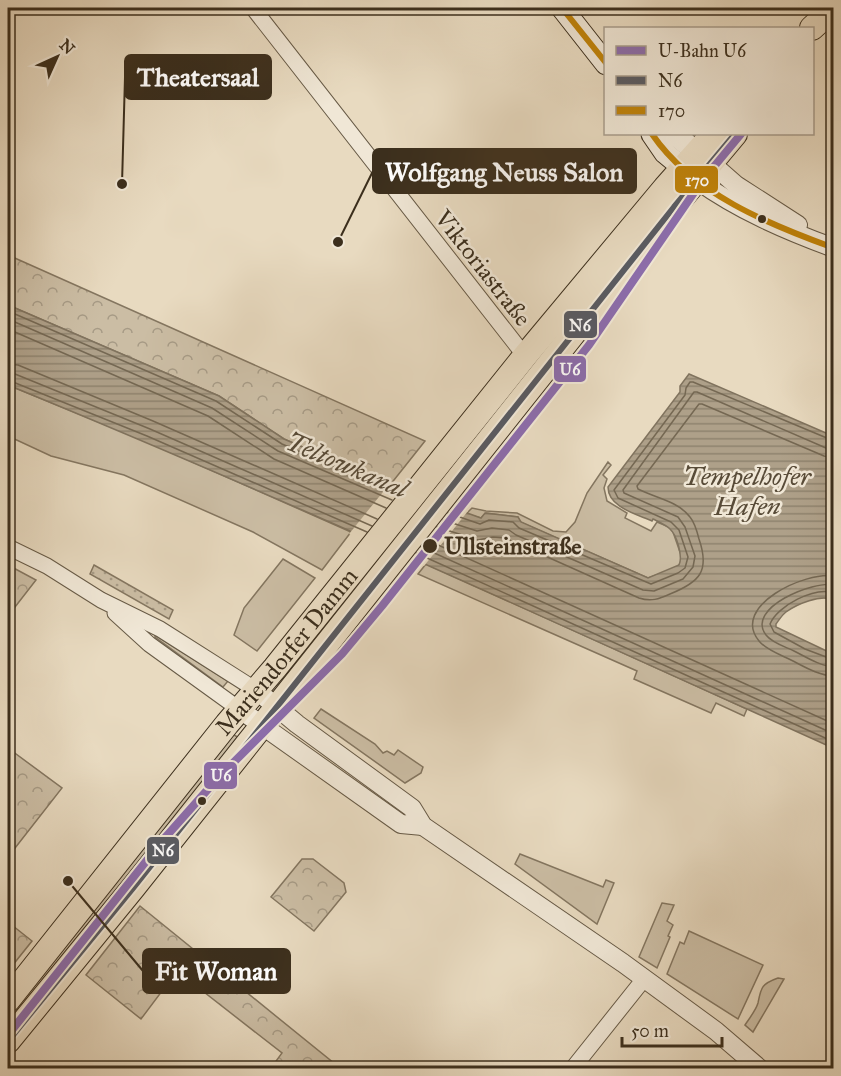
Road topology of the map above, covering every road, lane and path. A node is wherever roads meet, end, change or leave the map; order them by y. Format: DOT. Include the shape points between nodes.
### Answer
graph roads {
  1 [pos="253,8"];
  2 [pos="562,8"];
  3 [pos="834,8"];
  4 [pos="813,27"];
  5 [pos="834,28"];
  6 [pos="814,47"];
  7 [pos="604,61"];
  8 [pos="653,135"];
  9 [pos="675,135"];
  10 [pos="712,135"];
  11 [pos="734,135"];
  12 [pos="697,166"];
  13 [pos="834,247"];
  14 [pos="525,356"];
  15 [pos="8,547"];
  16 [pos="101,600"];
  17 [pos="256,690"];
  18 [pos="276,706"];
  19 [pos="239,709"];
  20 [pos="261,725"];
  21 [pos="423,826"];
  22 [pos="645,979"];
  23 [pos="8,1000"];
  24 [pos="8,1041"];
  25 [pos="573,1068"];
  26 [pos="759,1068"];
  1 -- 14 [label="street, Viktoriastraße"];
  2 -- 7 [label="main road"];
  3 -- 4 [label="main road"];
  5 -- 6 [label="main road"];
  8 -- 12 [label="main road" via="665,153"];
  9 -- 12 [label="main road"];
  10 -- 12 [label="main road"];
  11 -- 12 [label="main road"];
  12 -- 13 [label="street" via="724,199 792,233"];
  12 -- 14 [label="main road, Mariendorfer Damm"];
  12 -- 18 [label="main road, Mariendorfer Damm" via="444,496"];
  14 -- 17 [label="main road, Mariendorfer Damm"];
  15 -- 16 [label="street"];
  16 -- 17 [label="street" via="160,629"];
  16 -- 19 [label="street" via="149,644"];
  17 -- 18 [label="street"];
  17 -- 19 [label="main road, Mariendorfer Damm"];
  18 -- 20 [label="main road, Mariendorfer Damm"];
  18 -- 21 [label="street" via="412,808"];
  19 -- 20 [label="street"];
  19 -- 23 [label="main road, Mariendorfer Damm"];
  20 -- 21 [label="street" via="401,825"];
  20 -- 24 [label="main road, Mariendorfer Damm"];
  21 -- 22 [label="street"];
  22 -- 25 [label="street"];
  22 -- 26 [label="street"];
}
